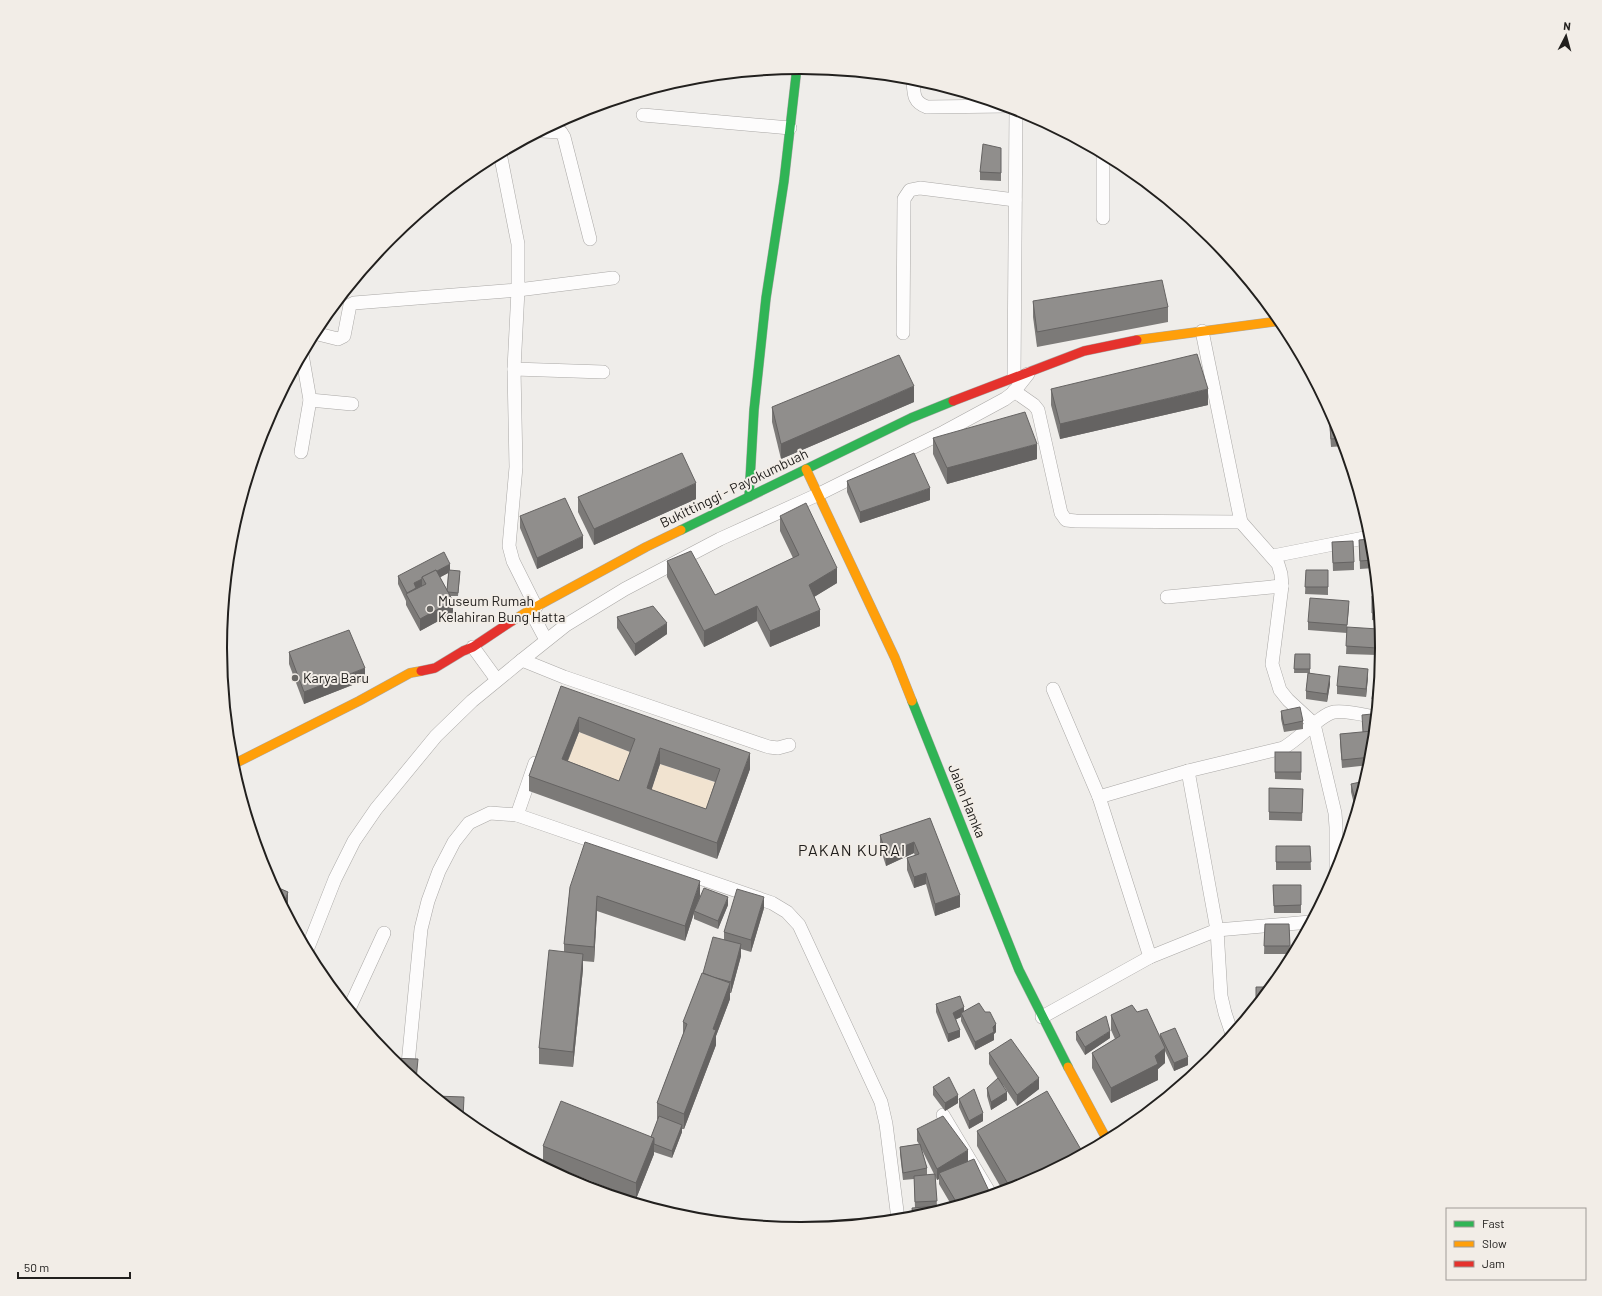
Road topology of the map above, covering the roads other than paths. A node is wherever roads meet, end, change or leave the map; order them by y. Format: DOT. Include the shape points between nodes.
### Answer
graph roads {
  1 [pos="796,74"];
  2 [pos="914,85"];
  3 [pos="991,106"];
  4 [pos="643,116"];
  5 [pos="1016,116"];
  6 [pos="790,128"];
  7 [pos="551,131"];
  8 [pos="501,159"];
  9 [pos="1103,160"];
  10 [pos="1014,200"];
  11 [pos="1103,218"];
  12 [pos="590,239"];
  13 [pos="613,278"];
  14 [pos="518,290"];
  15 [pos="1273,322"];
  16 [pos="1202,331"];
  17 [pos="903,333"];
  18 [pos="320,335"];
  19 [pos="303,362"];
  20 [pos="514,369"];
  21 [pos="1030,371"];
  22 [pos="603,372"];
  23 [pos="1014,377"];
  24 [pos="1014,391"];
  25 [pos="310,400"];
  26 [pos="352,404"];
  27 [pos="301,452"];
  28 [pos="806,469"];
  29 [pos="817,495"];
  30 [pos="748,497"];
  31 [pos="1241,522"];
  32 [pos="1364,538"];
  33 [pos="1273,556"];
  34 [pos="1282,586"];
  35 [pos="1167,597"];
  36 [pos="533,609"];
  37 [pos="546,640"];
  38 [pos="473,647"];
  39 [pos="522,660"];
  40 [pos="435,668"];
  41 [pos="564,677"];
  42 [pos="497,680"];
  43 [pos="418,681"];
  44 [pos="1052,689"];
  45 [pos="560,691"];
  46 [pos="1371,716"];
  47 [pos="1314,724"];
  48 [pos="789,745"];
  49 [pos="540,749"];
  50 [pos="238,762"];
  51 [pos="1188,771"];
  52 [pos="1099,797"];
  53 [pos="517,815"];
  54 [pos="1336,856"];
  55 [pos="1305,922"];
  56 [pos="1217,930"];
  57 [pos="384,933"];
  58 [pos="309,944"];
  59 [pos="1150,957"];
  60 [pos="351,1004"];
  61 [pos="1042,1017"];
  62 [pos="1230,1029"];
  63 [pos="408,1064"];
  64 [pos="943,1115"];
  65 [pos="1104,1135"];
  66 [pos="989,1191"];
  67 [pos="897,1214"];
  1 -- 6 [label="main road"];
  2 -- 3 [label="street" via="916,100 920,105 927,107"];
  4 -- 6 [label="street"];
  5 -- 10 [label="street"];
  6 -- 30 [label="main road" via="766,298"];
  7 -- 12 [label="street" via="561,132 564,137"];
  8 -- 14 [label="street" via="517,234"];
  9 -- 11 [label="street"];
  10 -- 17 [label="street" via="920,188 910,190 904,199"];
  10 -- 23 [label="street"];
  13 -- 14 [label="street"];
  14 -- 18 [label="street" via="354,303 350,305 344,336 338,339"];
  14 -- 20 [label="street"];
  15 -- 16 [label="main road, Bukittinggi - Payokumbuah"];
  16 -- 21 [label="main road, Bukittinggi - Payokumbuah" via="1150,337 1084,351"];
  16 -- 31 [label="street"];
  19 -- 25 [label="street"];
  20 -- 22 [label="street"];
  20 -- 36 [label="street" via="516,467 509,546 512,562"];
  21 -- 23 [label="main road, Bukittinggi - Payokumbuah"];
  21 -- 24 [label="street"];
  23 -- 28 [label="main road, Bukittinggi - Payokumbuah" via="911,418"];
  24 -- 29 [label="street" via="1005,399 944,432"];
  24 -- 31 [label="street" via="1038,410 1061,513 1066,520"];
  25 -- 26 [label="street"];
  25 -- 27 [label="street"];
  28 -- 29 [label="main road, Jalan Hamka"];
  28 -- 30 [label="main road, Bukittinggi - Payokumbuah"];
  29 -- 37 [label="street" via="720,539 639,582 566,625"];
  29 -- 61 [label="main road, Jalan Hamka" via="895,658 1020,970"];
  30 -- 36 [label="main road, Bukittinggi - Payokumbuah" via="646,547"];
  31 -- 33 [label="street"];
  32 -- 33 [label="street"];
  33 -- 34 [label="street" via="1278,564"];
  34 -- 35 [label="street"];
  34 -- 47 [label="street" via="1272,664 1280,690"];
  36 -- 37 [label="street"];
  36 -- 38 [label="main road, Bukittinggi - Payokumbuah"];
  37 -- 39 [label="street"];
  38 -- 40 [label="main road, Bukittinggi - Payokumbuah"];
  38 -- 42 [label="street"];
  39 -- 41 [label="street"];
  39 -- 42 [label="street"];
  40 -- 43 [label="main road"];
  40 -- 50 [label="main road, Bukittinggi - Payokumbuah" via="410,673"];
  41 -- 45 [label="street"];
  41 -- 48 [label="street" via="769,747"];
  42 -- 58 [label="street" via="436,736 376,809 354,841 335,879"];
  44 -- 52 [label="street"];
  46 -- 47 [label="street" via="1335,712"];
  47 -- 51 [label="street" via="1293,743 1283,748"];
  47 -- 54 [label="street" via="1335,813"];
  49 -- 53 [label="street"];
  51 -- 52 [label="street"];
  51 -- 56 [label="street"];
  52 -- 59 [label="street"];
  53 -- 63 [label="street" via="490,813 469,823 454,842 439,871 422,928"];
  53 -- 67 [label="street" via="772,903 787,912 800,925 880,1102 886,1124"];
  55 -- 56 [label="street"];
  56 -- 59 [label="street"];
  56 -- 62 [label="street" via="1221,996"];
  57 -- 60 [label="street"];
  59 -- 61 [label="street"];
  61 -- 65 [label="main road, Jalan Hamka"];
  64 -- 66 [label="street"];
}
